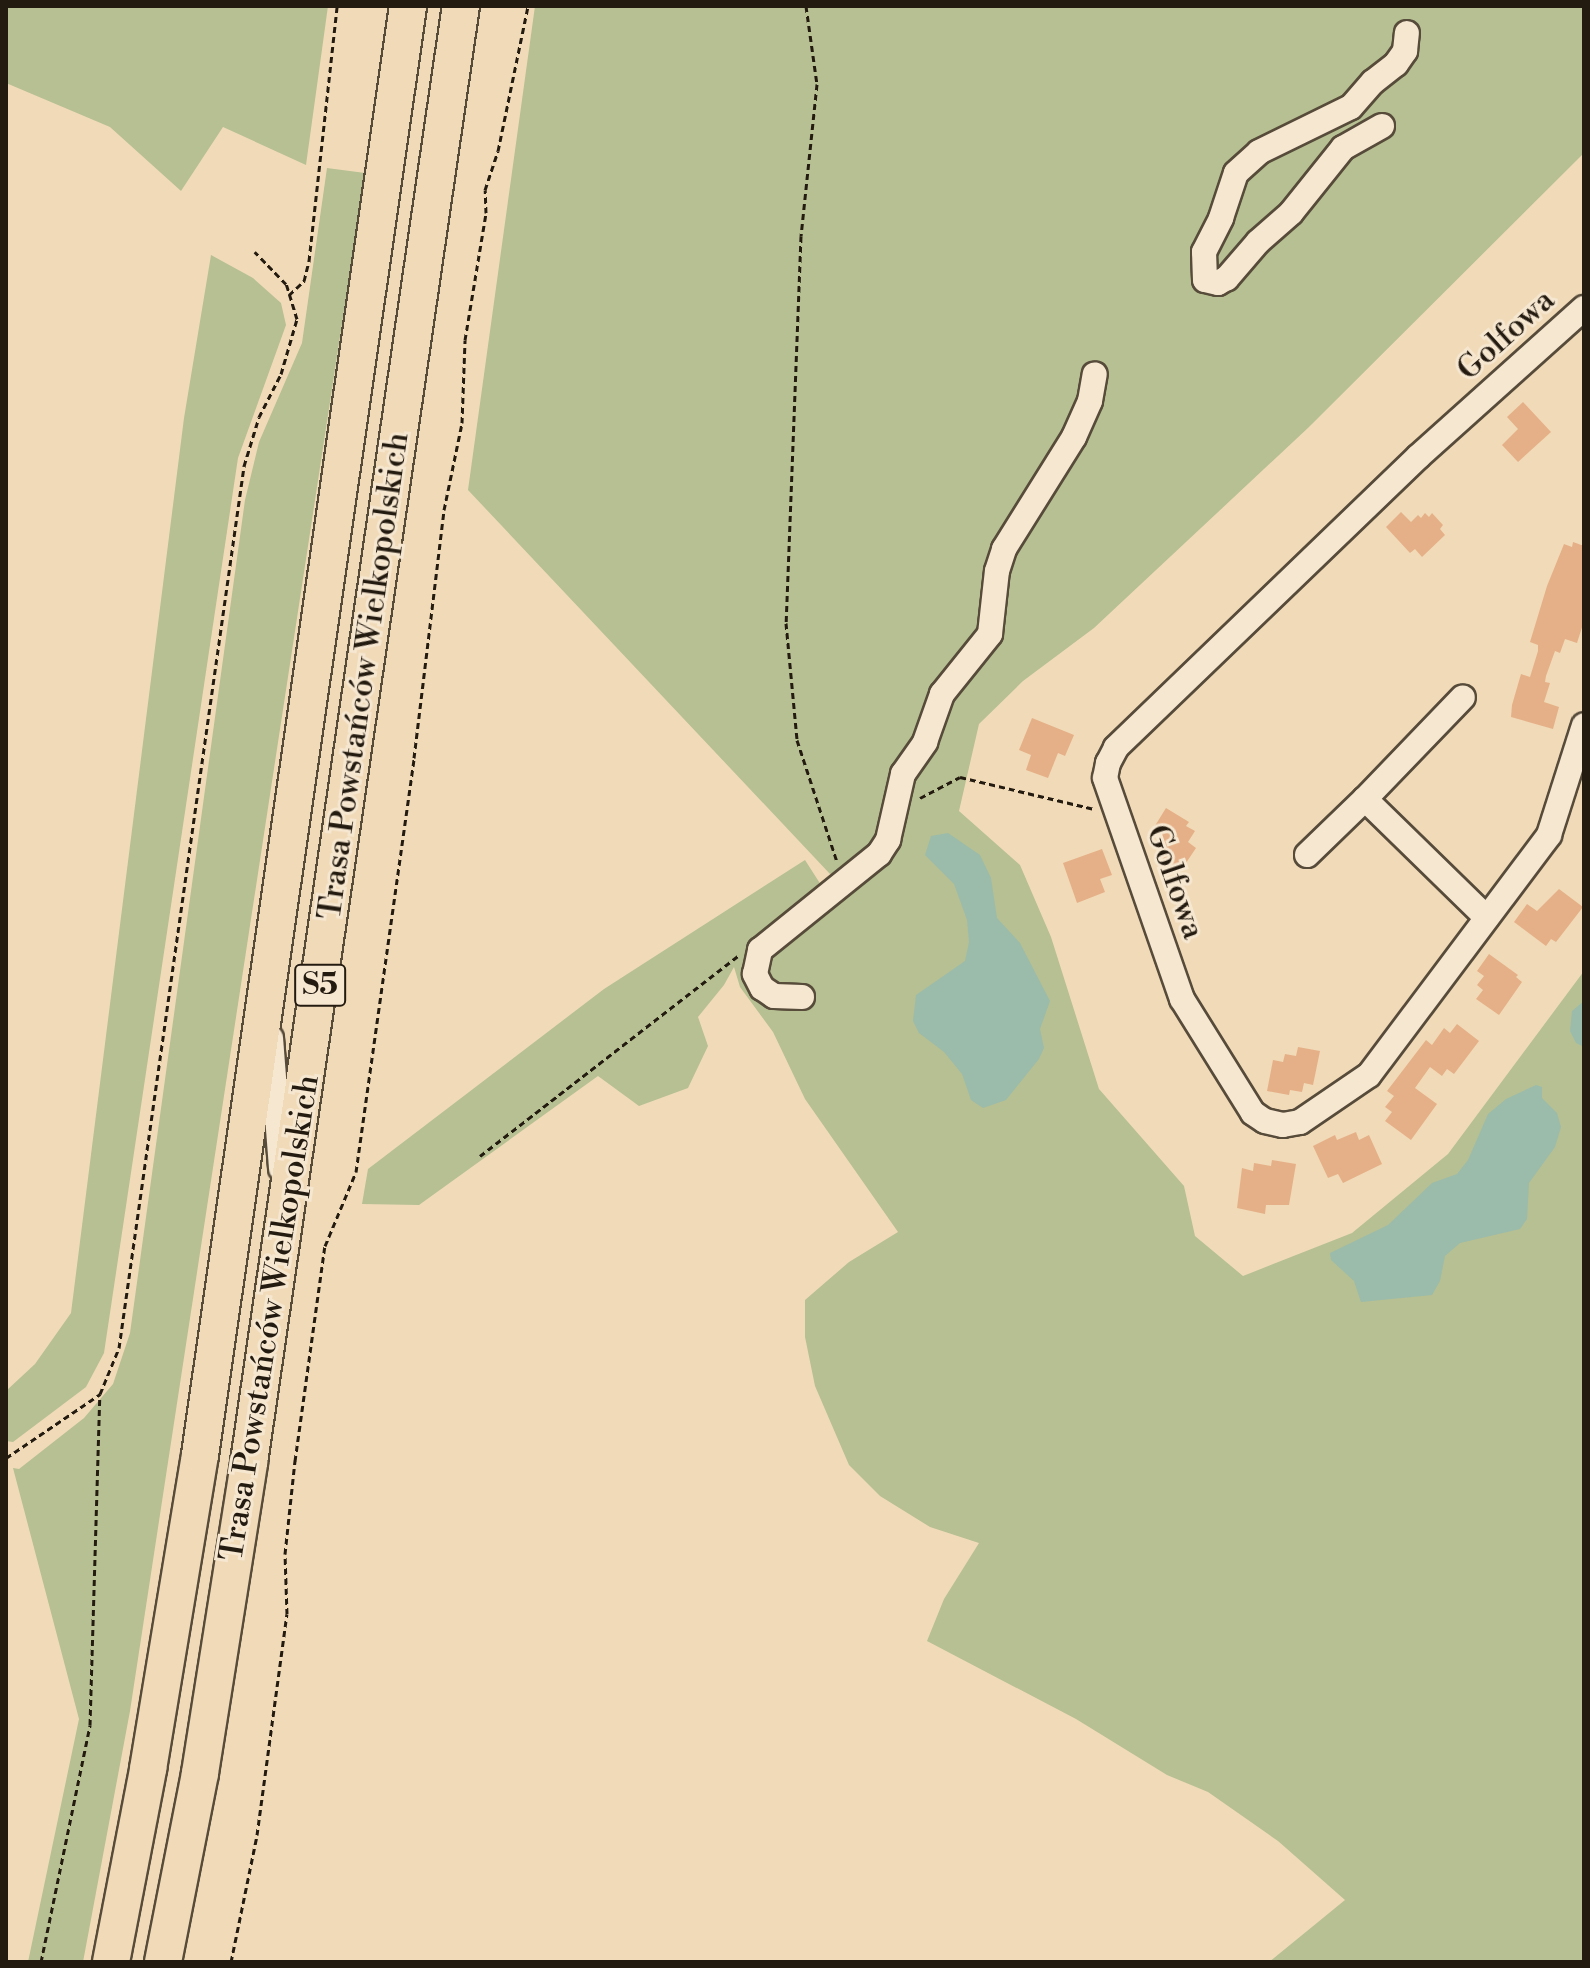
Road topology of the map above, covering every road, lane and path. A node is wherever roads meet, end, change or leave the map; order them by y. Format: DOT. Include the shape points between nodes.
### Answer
graph roads {
  1 [pos="337,6"];
  2 [pos="408,6"];
  3 [pos="461,6"];
  4 [pos="528,6"];
  5 [pos="806,6"];
  6 [pos="1407,33"];
  7 [pos="1382,126"];
  8 [pos="255,252"];
  9 [pos="289,295"];
  10 [pos="1584,308"];
  11 [pos="1095,374"];
  12 [pos="1463,697"];
  13 [pos="1584,725"];
  14 [pos="1365,799"];
  15 [pos="1115,809"];
  16 [pos="893,815"];
  17 [pos="1307,855"];
  18 [pos="842,874"];
  19 [pos="1487,918"];
  20 [pos="741,953"];
  21 [pos="267,982"];
  22 [pos="319,990"];
  23 [pos="802,997"];
  24 [pos="276,1104"];
  25 [pos="480,1156"];
  26 [pos="235,1215"];
  27 [pos="285,1223"];
  28 [pos="100,1394"];
  29 [pos="6,1458"];
  30 [pos="41,1962"];
  31 [pos="111,1962"];
  32 [pos="163,1962"];
  33 [pos="231,1962"];
  1 -- 9 [label="path" via="309,261 304,281"];
  2 -- 21 [label="highway, Trasa Powstańców Wielkopolskich / S5"];
  3 -- 22 [label="highway, Trasa Powstańców Wielkopolskich / S5"];
  4 -- 33 [label="path" via="485,190 486,213 465,340 462,423 444,510 356,1172 325,1246 285,1554 287,1614 257,1835"];
  5 -- 18 [label="path" via="817,84 801,236 786,623 797,740"];
  6 -- 7 [label="lane" via="1405,51 1396,64 1351,107 1259,152 1236,173 1204,252 1205,280 1218,283 1227,278 1291,213 1343,148"];
  8 -- 9 [label="path" via="286,284"];
  9 -- 28 [label="path" via="297,319 244,466 121,1332"];
  10 -- 15 [label="lane, Golfowa" via="1419,456 1116,748 1105,778"];
  11 -- 16 [label="lane" via="1084,419 1004,549 990,634 942,694 925,742 903,774"];
  12 -- 14 [label="lane"];
  13 -- 19 [label="lane, Golfowa" via="1549,835"];
  14 -- 17 [label="lane"];
  14 -- 19 [label="lane"];
  15 -- 16 [label="path" via="1082,809 960,777"];
  15 -- 19 [label="lane, Golfowa" via="1182,999 1238,1093 1265,1121 1300,1122 1369,1075"];
  16 -- 23 [label="lane" via="879,854 760,950 755,974 762,988 774,996"];
  20 -- 25 [label="path"];
  21 -- 24 [label="lane"];
  21 -- 26 [label="highway, Trasa Powstańców Wielkopolskich / S5"];
  22 -- 24 [label="lane"];
  22 -- 27 [label="highway, Trasa Powstańców Wielkopolskich / S5"];
  24 -- 26 [label="lane"];
  24 -- 27 [label="lane"];
  26 -- 31 [label="highway, Trasa Powstańców Wielkopolskich / S5" via="148,1769"];
  27 -- 32 [label="highway, Trasa Powstańców Wielkopolskich / S5" via="200,1773"];
  28 -- 29 [label="path"];
  28 -- 30 [label="path" via="90,1725"];
}
